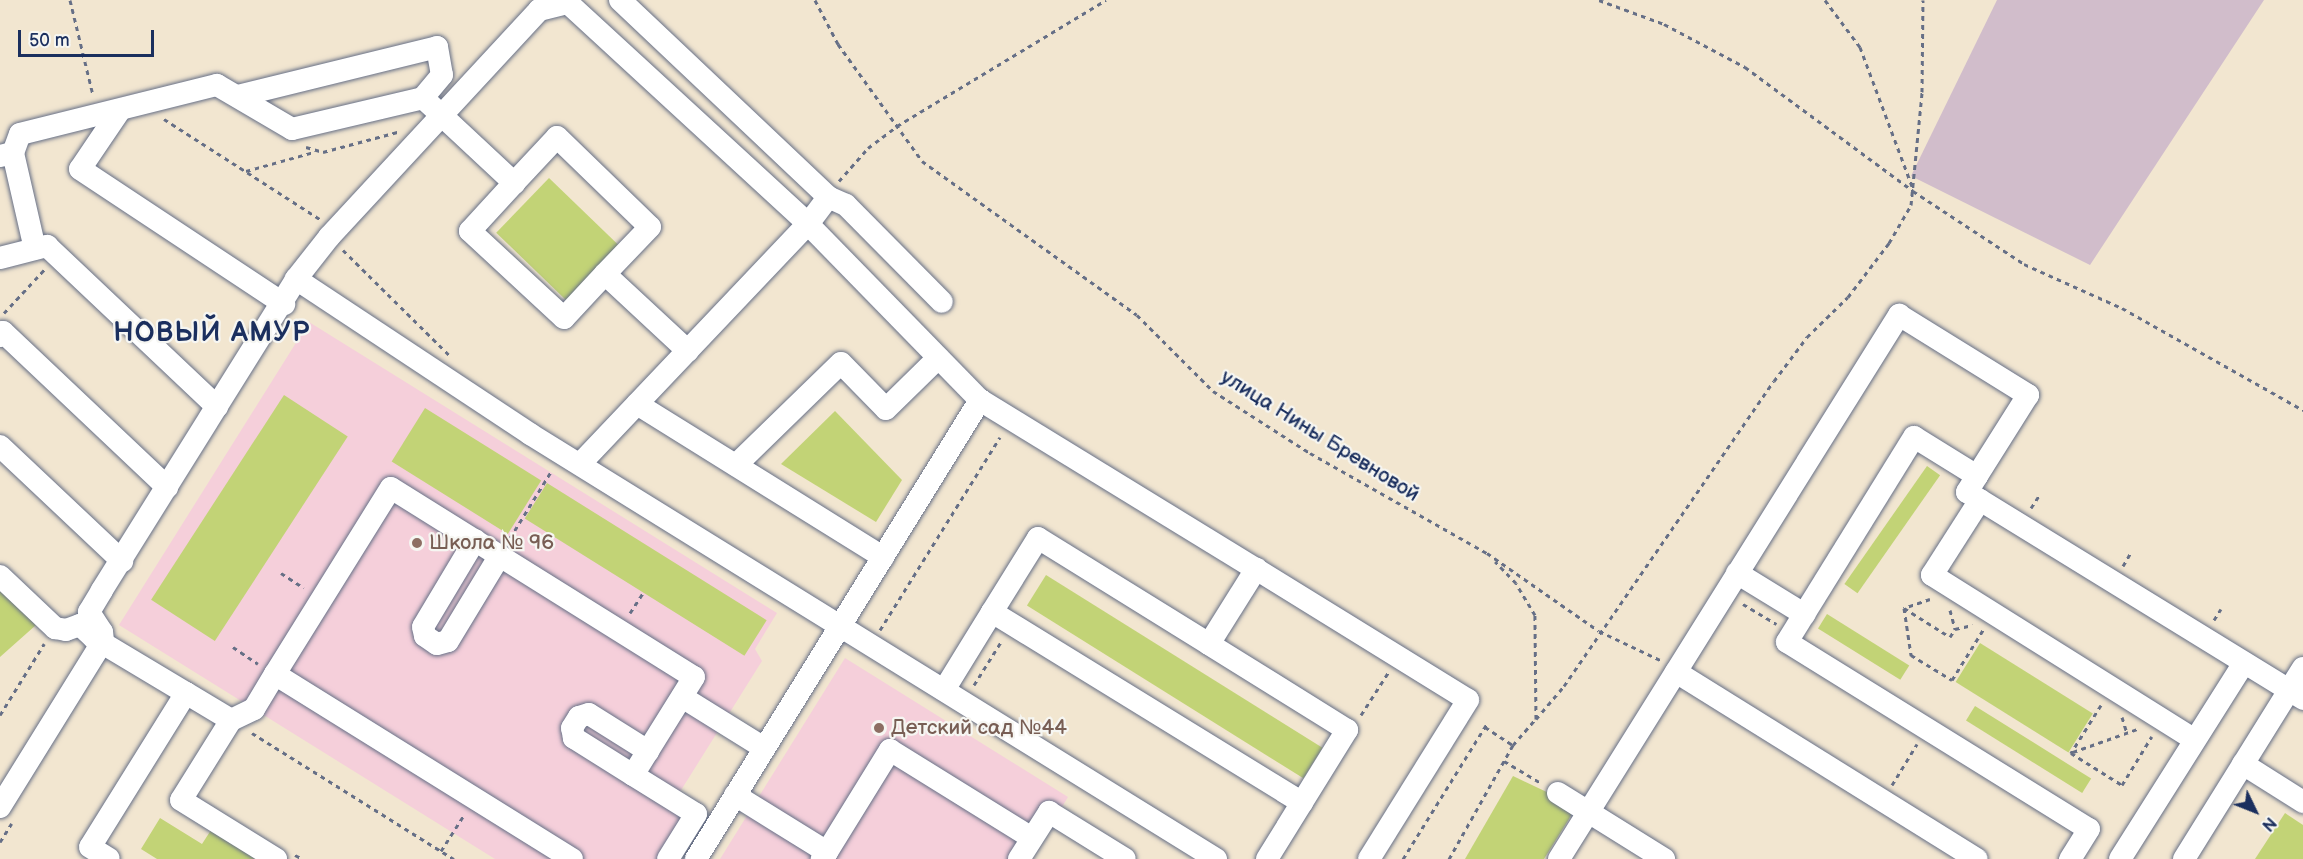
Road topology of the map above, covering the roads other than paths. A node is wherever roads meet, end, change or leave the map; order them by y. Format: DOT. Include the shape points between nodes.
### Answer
graph roads {
  1 [pos="620,0"];
  2 [pos="578,2"];
  3 [pos="238,96"];
  4 [pos="423,98"];
  5 [pos="120,110"];
  6 [pos="442,115"];
  7 [pos="6,155"];
  8 [pos="514,183"];
  9 [pos="828,197"];
  10 [pos="808,224"];
  11 [pos="43,256"];
  12 [pos="0,258"];
  13 [pos="605,274"];
  14 [pos="296,279"];
  15 [pos="942,302"];
  16 [pos="284,304"];
  17 [pos="0,336"];
  18 [pos="687,351"];
  19 [pos="938,358"];
  20 [pos="980,400"];
  21 [pos="637,404"];
  22 [pos="217,407"];
  23 [pos="0,446"];
  24 [pos="571,459"];
  25 [pos="736,465"];
  26 [pos="1977,476"];
  27 [pos="167,487"];
  28 [pos="1980,500"];
  29 [pos="476,540"];
  30 [pos="500,555"];
  31 [pos="883,557"];
  32 [pos="122,561"];
  33 [pos="1256,568"];
  34 [pos="1737,573"];
  35 [pos="0,576"];
  36 [pos="992,612"];
  37 [pos="1804,614"];
  38 [pos="84,618"];
  39 [pos="840,626"];
  40 [pos="103,641"];
  41 [pos="1209,644"];
  42 [pos="2244,663"];
  43 [pos="2303,668"];
  44 [pos="1676,672"];
  45 [pos="275,674"];
  46 [pos="944,690"];
  47 [pos="186,693"];
  48 [pos="2296,694"];
  49 [pos="682,697"];
  50 [pos="231,720"];
  51 [pos="2195,740"];
  52 [pos="764,748"];
  53 [pos="648,751"];
  54 [pos="2243,764"];
  55 [pos="633,775"];
  56 [pos="1558,793"];
  57 [pos="735,795"];
  58 [pos="2303,802"];
  59 [pos="1302,803"];
  60 [pos="0,807"];
  61 [pos="1588,812"];
  62 [pos="1032,838"];
  63 [pos="285,856"];
  64 [pos="825,856"];
  65 [pos="109,859"];
  66 [pos="572,859"];
  67 [pos="668,859"];
  68 [pos="696,859"];
  69 [pos="1019,859"];
  70 [pos="1125,859"];
  71 [pos="1216,859"];
  72 [pos="1267,859"];
  73 [pos="1369,859"];
  74 [pos="1559,859"];
  75 [pos="1664,859"];
  76 [pos="1976,859"];
  77 [pos="2070,859"];
  78 [pos="2120,859"];
  79 [pos="2184,859"];
  1 -- 9 [label="street"];
  2 -- 6 [label="street" via="539,10"];
  2 -- 10 [label="street"];
  3 -- 4 [label="street" via="292,129"];
  3 -- 4 [label="street" via="437,47 442,75"];
  3 -- 5 [label="street" via="217,85"];
  4 -- 6 [label="street"];
  5 -- 7 [label="street" via="20,134"];
  5 -- 16 [label="street" via="80,169"];
  6 -- 8 [label="street"];
  6 -- 14 [label="street" via="328,231"];
  7 -- 11 [label="street"];
  8 -- 13 [label="street" via="470,231 564,318"];
  8 -- 13 [label="street" via="557,137 650,226"];
  9 -- 10 [label="street"];
  9 -- 15 [label="street" via="846,205"];
  10 -- 18 [label="street"];
  10 -- 19 [label="street"];
  11 -- 12 [label="street"];
  11 -- 22 [label="street" via="47,246"];
  13 -- 18 [label="street"];
  14 -- 16 [label="street"];
  14 -- 24 [label="street"];
  16 -- 22 [label="street"];
  17 -- 27 [label="street" via="3,332"];
  18 -- 21 [label="street"];
  19 -- 20 [label="street"];
  19 -- 25 [label="street" via="886,408 842,363"];
  20 -- 31 [label="street"];
  20 -- 33 [label="street"];
  21 -- 24 [label="street"];
  21 -- 25 [label="street"];
  22 -- 27 [label="street"];
  23 -- 32 [label="street"];
  24 -- 39 [label="street"];
  25 -- 31 [label="street"];
  26 -- 28 [label="street" via="1967,492"];
  26 -- 34 [label="street" via="2028,395 1899,315"];
  26 -- 37 [label="street" via="1914,437"];
  27 -- 32 [label="street"];
  28 -- 42 [label="street"];
  28 -- 51 [label="street" via="1932,575"];
  29 -- 30 [label="street"];
  29 -- 30 [label="street" via="423,627 425,636 437,644 447,641"];
  29 -- 45 [label="street" via="392,488"];
  30 -- 49 [label="street" via="694,677"];
  31 -- 39 [label="street"];
  32 -- 38 [label="street"];
  33 -- 41 [label="street"];
  33 -- 73 [label="street" via="1468,700"];
  34 -- 37 [label="street"];
  34 -- 44 [label="street"];
  35 -- 38 [label="street" via="55,628 66,630"];
  36 -- 41 [label="street" via="1038,538"];
  36 -- 46 [label="street"];
  36 -- 59 [label="street"];
  37 -- 77 [label="street" via="1787,642 2089,829"];
  38 -- 40 [label="street" via="94,638"];
  39 -- 46 [label="street"];
  39 -- 52 [label="street"];
  40 -- 47 [label="street"];
  40 -- 60 [label="street"];
  41 -- 59 [label="street" via="1347,730"];
  42 -- 48 [label="street"];
  42 -- 51 [label="street"];
  43 -- 48 [label="street"];
  44 -- 61 [label="street"];
  44 -- 76 [label="street"];
  45 -- 50 [label="street" via="254,709"];
  45 -- 66 [label="street"];
  46 -- 71 [label="street"];
  47 -- 50 [label="street"];
  47 -- 65 [label="street" via="90,847"];
  48 -- 54 [label="street"];
  49 -- 52 [label="street"];
  49 -- 53 [label="street"];
  50 -- 63 [label="street" via="182,800"];
  51 -- 78 [label="street"];
  52 -- 57 [label="street"];
  53 -- 55 [label="street"];
  53 -- 55 [label="street" via="589,714 575,722 574,738"];
  54 -- 58 [label="street"];
  54 -- 79 [label="street"];
  55 -- 67 [label="street" via="696,814"];
  56 -- 61 [label="street"];
  57 -- 64 [label="street"];
  57 -- 68 [label="street"];
  59 -- 72 [label="street"];
  61 -- 74 [label="street"];
  61 -- 75 [label="street"];
  62 -- 64 [label="street" via="890,750"];
  62 -- 69 [label="street"];
  62 -- 70 [label="street" via="1049,812"];
}
